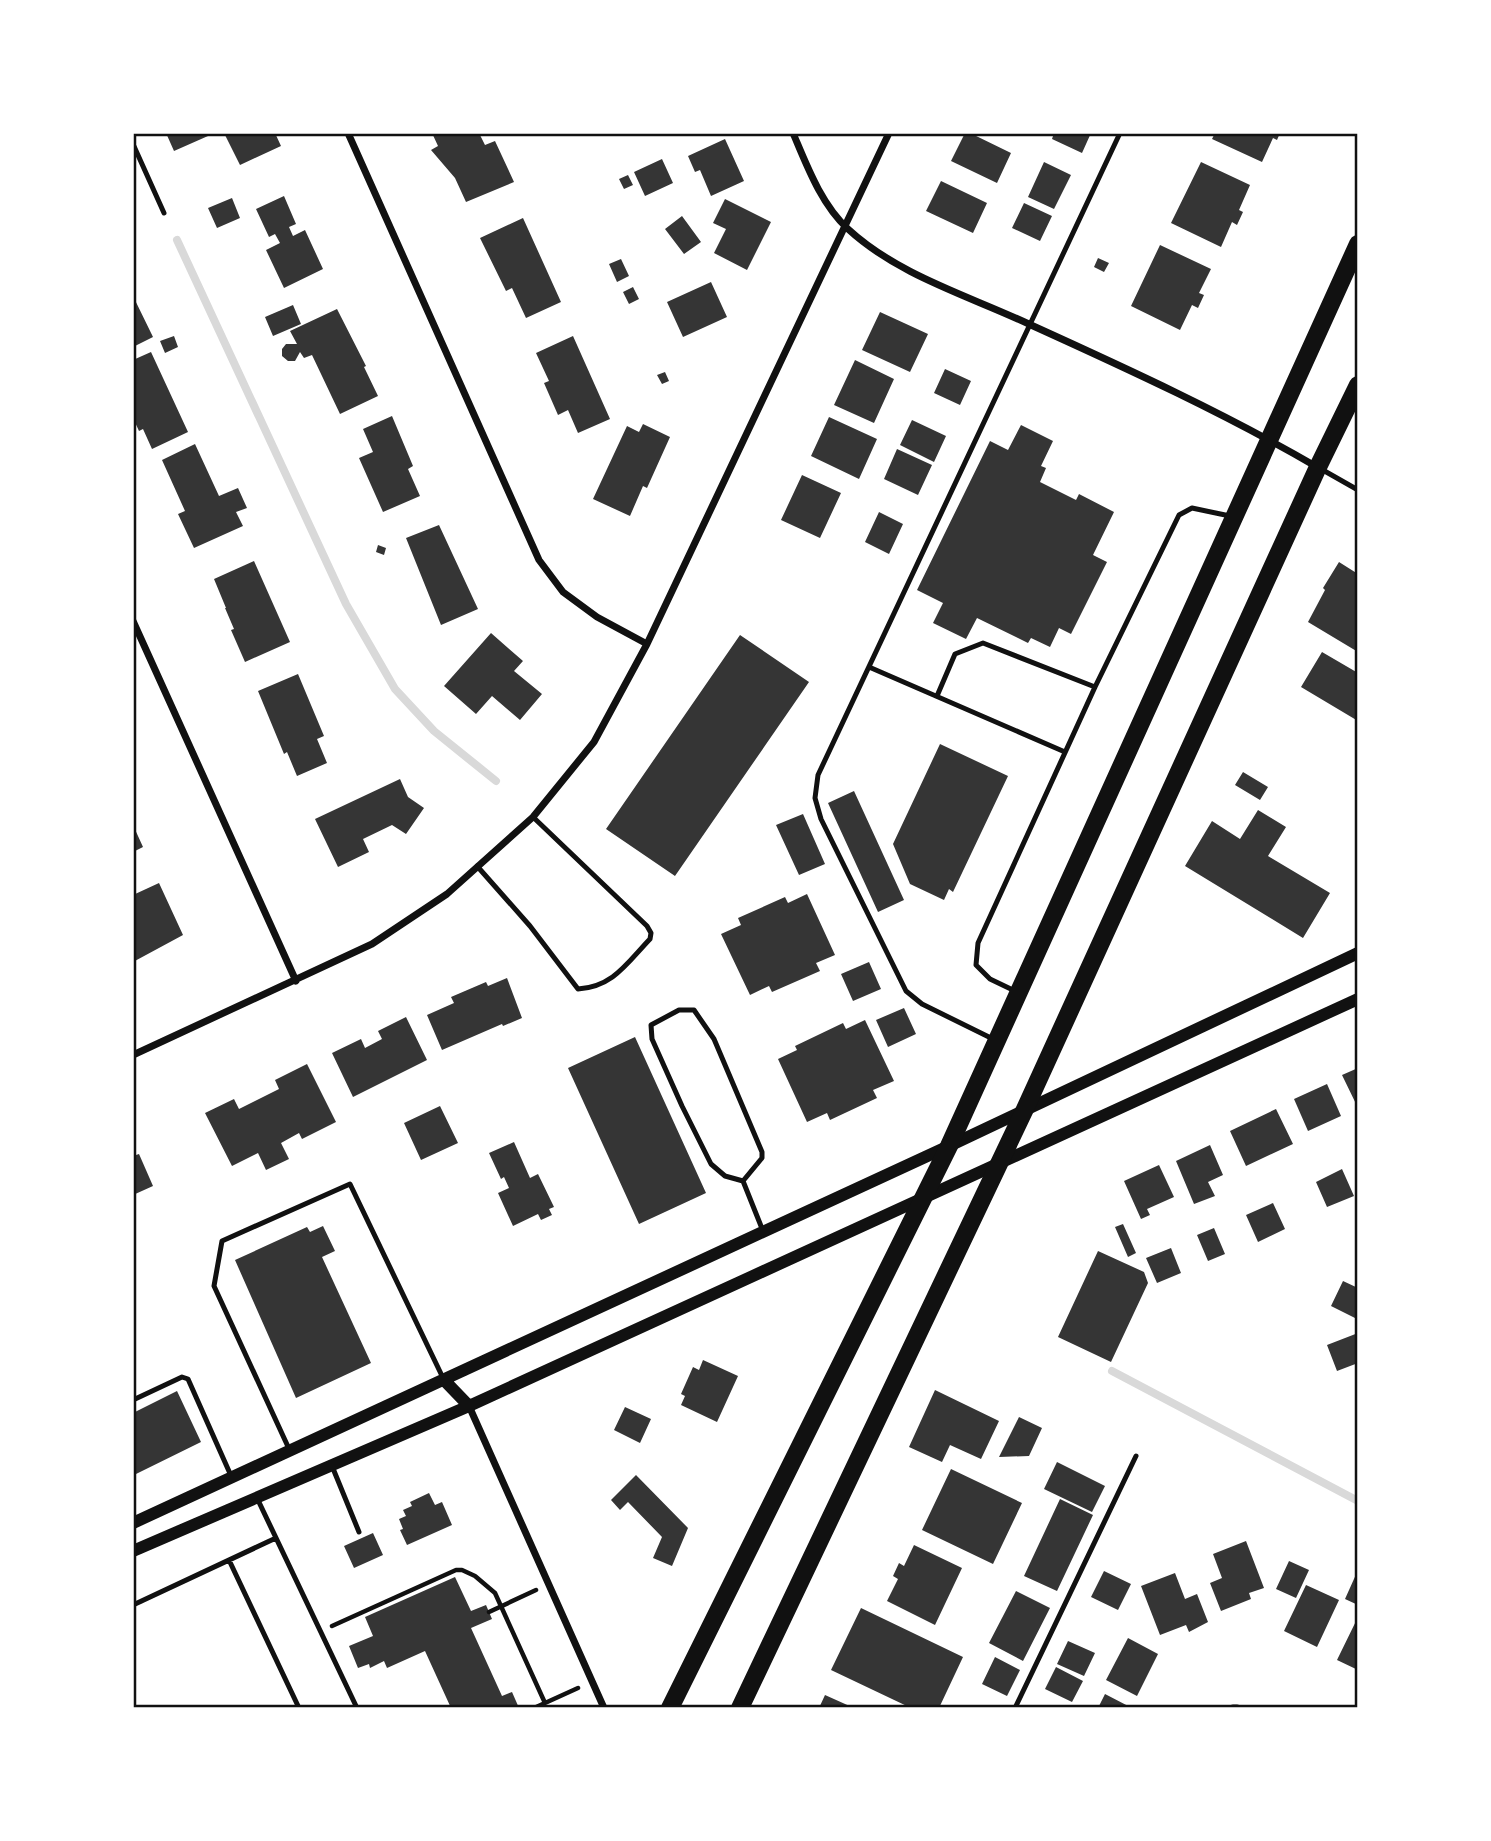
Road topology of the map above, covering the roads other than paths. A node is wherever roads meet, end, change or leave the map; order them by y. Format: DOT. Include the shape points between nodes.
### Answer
graph roads {
  1 [pos="348,133"];
  2 [pos="793,133"];
  3 [pos="889,133"];
  4 [pos="1120,133"];
  5 [pos="133,144"];
  6 [pos="164,213"];
  7 [pos="845,227"];
  8 [pos="1358,244"];
  9 [pos="1031,324"];
  10 [pos="1358,385"];
  11 [pos="1268,439"];
  12 [pos="1318,467"];
  13 [pos="1358,490"];
  14 [pos="1233,517"];
  15 [pos="133,621"];
  16 [pos="646,644"];
  17 [pos="869,667"];
  18 [pos="1095,687"];
  19 [pos="937,696"];
  20 [pos="1066,752"];
  21 [pos="533,817"];
  22 [pos="477,866"];
  23 [pos="1358,953"];
  24 [pos="296,981"];
  25 [pos="1019,992"];
  26 [pos="1358,999"];
  27 [pos="997,1041"];
  28 [pos="133,1055"];
  29 [pos="1025,1109"];
  30 [pos="949,1146"];
  31 [pos="1000,1161"];
  32 [pos="743,1181"];
  33 [pos="924,1197"];
  34 [pos="763,1231"];
  35 [pos="443,1380"];
  36 [pos="133,1400"];
  37 [pos="469,1406"];
  38 [pos="291,1451"];
  39 [pos="1136,1456"];
  40 [pos="332,1465"];
  41 [pos="232,1478"];
  42 [pos="257,1498"];
  43 [pos="133,1523"];
  44 [pos="359,1532"];
  45 [pos="276,1538"];
  46 [pos="133,1551"];
  47 [pos="229,1560"];
  48 [pos="133,1605"];
  49 [pos="299,1708"];
  50 [pos="356,1708"];
  51 [pos="604,1708"];
  52 [pos="670,1708"];
  53 [pos="740,1708"];
  54 [pos="1015,1708"];
  1 -- 16 [label="street" via="539,560 563,592 597,618"];
  2 -- 7 [label="street" via="820,193"];
  3 -- 7 [label="street"];
  4 -- 9 [label="lane"];
  5 -- 6 [label="lane"];
  7 -- 9 [label="street" via="898,266"];
  7 -- 16 [label="street"];
  8 -- 11 [label="main road"];
  9 -- 11 [label="street"];
  9 -- 17 [label="lane"];
  10 -- 12 [label="main road"];
  11 -- 12 [label="street"];
  11 -- 14 [label="main road"];
  12 -- 13 [label="lane"];
  12 -- 29 [label="main road"];
  14 -- 18 [label="lane" via="1192,508 1179,515"];
  14 -- 25 [label="main road"];
  15 -- 24 [label="street"];
  16 -- 21 [label="street" via="594,742"];
  17 -- 19 [label="lane"];
  17 -- 27 [label="lane" via="818,775 815,798 821,819 905,991"];
  18 -- 19 [label="lane" via="983,643 955,654"];
  18 -- 20 [label="lane"];
  19 -- 20 [label="lane"];
  20 -- 25 [label="lane" via="978,943 976,965 990,979"];
  21 -- 22 [label="street"];
  21 -- 22 [label="lane" via="651,933 608,982 578,989"];
  22 -- 24 [label="street" via="447,894 372,944"];
  23 -- 29 [label="street"];
  24 -- 28 [label="street"];
  25 -- 27 [label="main road"];
  26 -- 31 [label="street"];
  27 -- 30 [label="main road"];
  29 -- 30 [label="street"];
  29 -- 31 [label="main road"];
  30 -- 33 [label="main road"];
  30 -- 34 [label="street"];
  31 -- 33 [label="street"];
  31 -- 53 [label="main road"];
  32 -- 32 [label="lane" via="762,1152 714,1039 694,1010 668,1014 651,1025 652,1039 682,1106 710,1164 725,1176"];
  32 -- 34 [label="lane"];
  33 -- 37 [label="street"];
  33 -- 52 [label="main road"];
  34 -- 35 [label="street"];
  35 -- 37 [label="street"];
  35 -- 38 [label="street"];
  35 -- 38 [label="lane" via="350,1184 222,1241 214,1286"];
  36 -- 41 [label="lane" via="182,1377 188,1379"];
  37 -- 40 [label="street"];
  37 -- 51 [label="street"];
  38 -- 41 [label="street"];
  39 -- 54 [label="lane"];
  40 -- 42 [label="street"];
  40 -- 44 [label="lane"];
  41 -- 43 [label="street"];
  42 -- 45 [label="lane"];
  42 -- 46 [label="street"];
  45 -- 47 [label="lane"];
  45 -- 50 [label="lane"];
  47 -- 48 [label="lane"];
  47 -- 49 [label="lane"];
}
